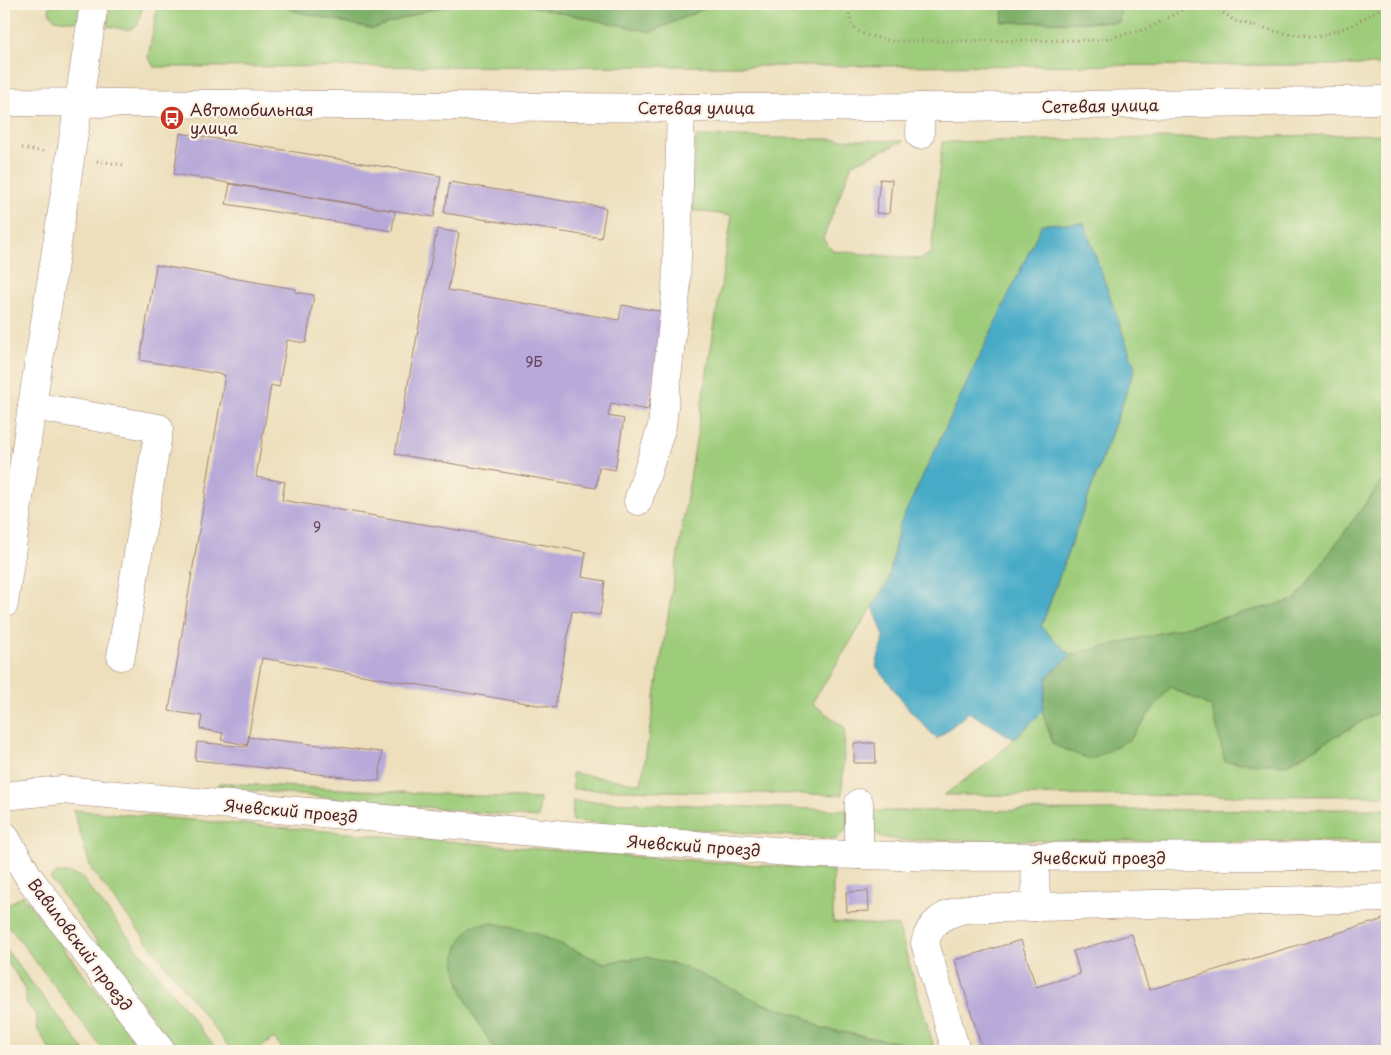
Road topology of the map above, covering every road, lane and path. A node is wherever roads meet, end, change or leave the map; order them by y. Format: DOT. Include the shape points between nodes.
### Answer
graph roads {
  1 [pos="94,4"];
  2 [pos="849,4"];
  3 [pos="1193,4"];
  4 [pos="1211,4"];
  5 [pos="1384,4"];
  6 [pos="1387,100"];
  7 [pos="4,102"];
  8 [pos="79,103"];
  9 [pos="921,107"];
  10 [pos="681,108"];
  11 [pos="920,134"];
  12 [pos="32,406"];
  13 [pos="638,501"];
  14 [pos="4,604"];
  15 [pos="120,656"];
  16 [pos="4,796"];
  17 [pos="859,803"];
  18 [pos="4,835"];
  19 [pos="859,855"];
  20 [pos="1387,856"];
  21 [pos="1036,857"];
  22 [pos="1387,898"];
  23 [pos="1036,907"];
  24 [pos="161,1051"];
  25 [pos="956,1051"];
  1 -- 8 [label="street"];
  2 -- 3 [label="path" via="848,19 858,32 891,41 1100,40 1147,29"];
  4 -- 5 [label="path" via="1235,21 1283,33 1318,36 1350,26 1380,10"];
  6 -- 9 [label="street, Сетевая улица"];
  7 -- 8 [label="street, Сетевая улица"];
  8 -- 10 [label="street, Сетевая улица"];
  8 -- 12 [label="street"];
  9 -- 10 [label="street, Сетевая улица"];
  9 -- 11 [label="street"];
  10 -- 13 [label="street" via="674,312 662,426"];
  12 -- 14 [label="street"];
  12 -- 15 [label="street" via="159,428"];
  16 -- 19 [label="street, Ячевский проезд" via="62,790 601,838"];
  17 -- 19 [label="street"];
  18 -- 24 [label="street, Вавиловский проезд" via="30,878"];
  19 -- 21 [label="street, Ячевский проезд"];
  20 -- 21 [label="street, Ячевский проезд"];
  21 -- 23 [label="street"];
  22 -- 23 [label="street"];
  23 -- 25 [label="street" via="965,909 947,913 928,930 925,943"];
}
